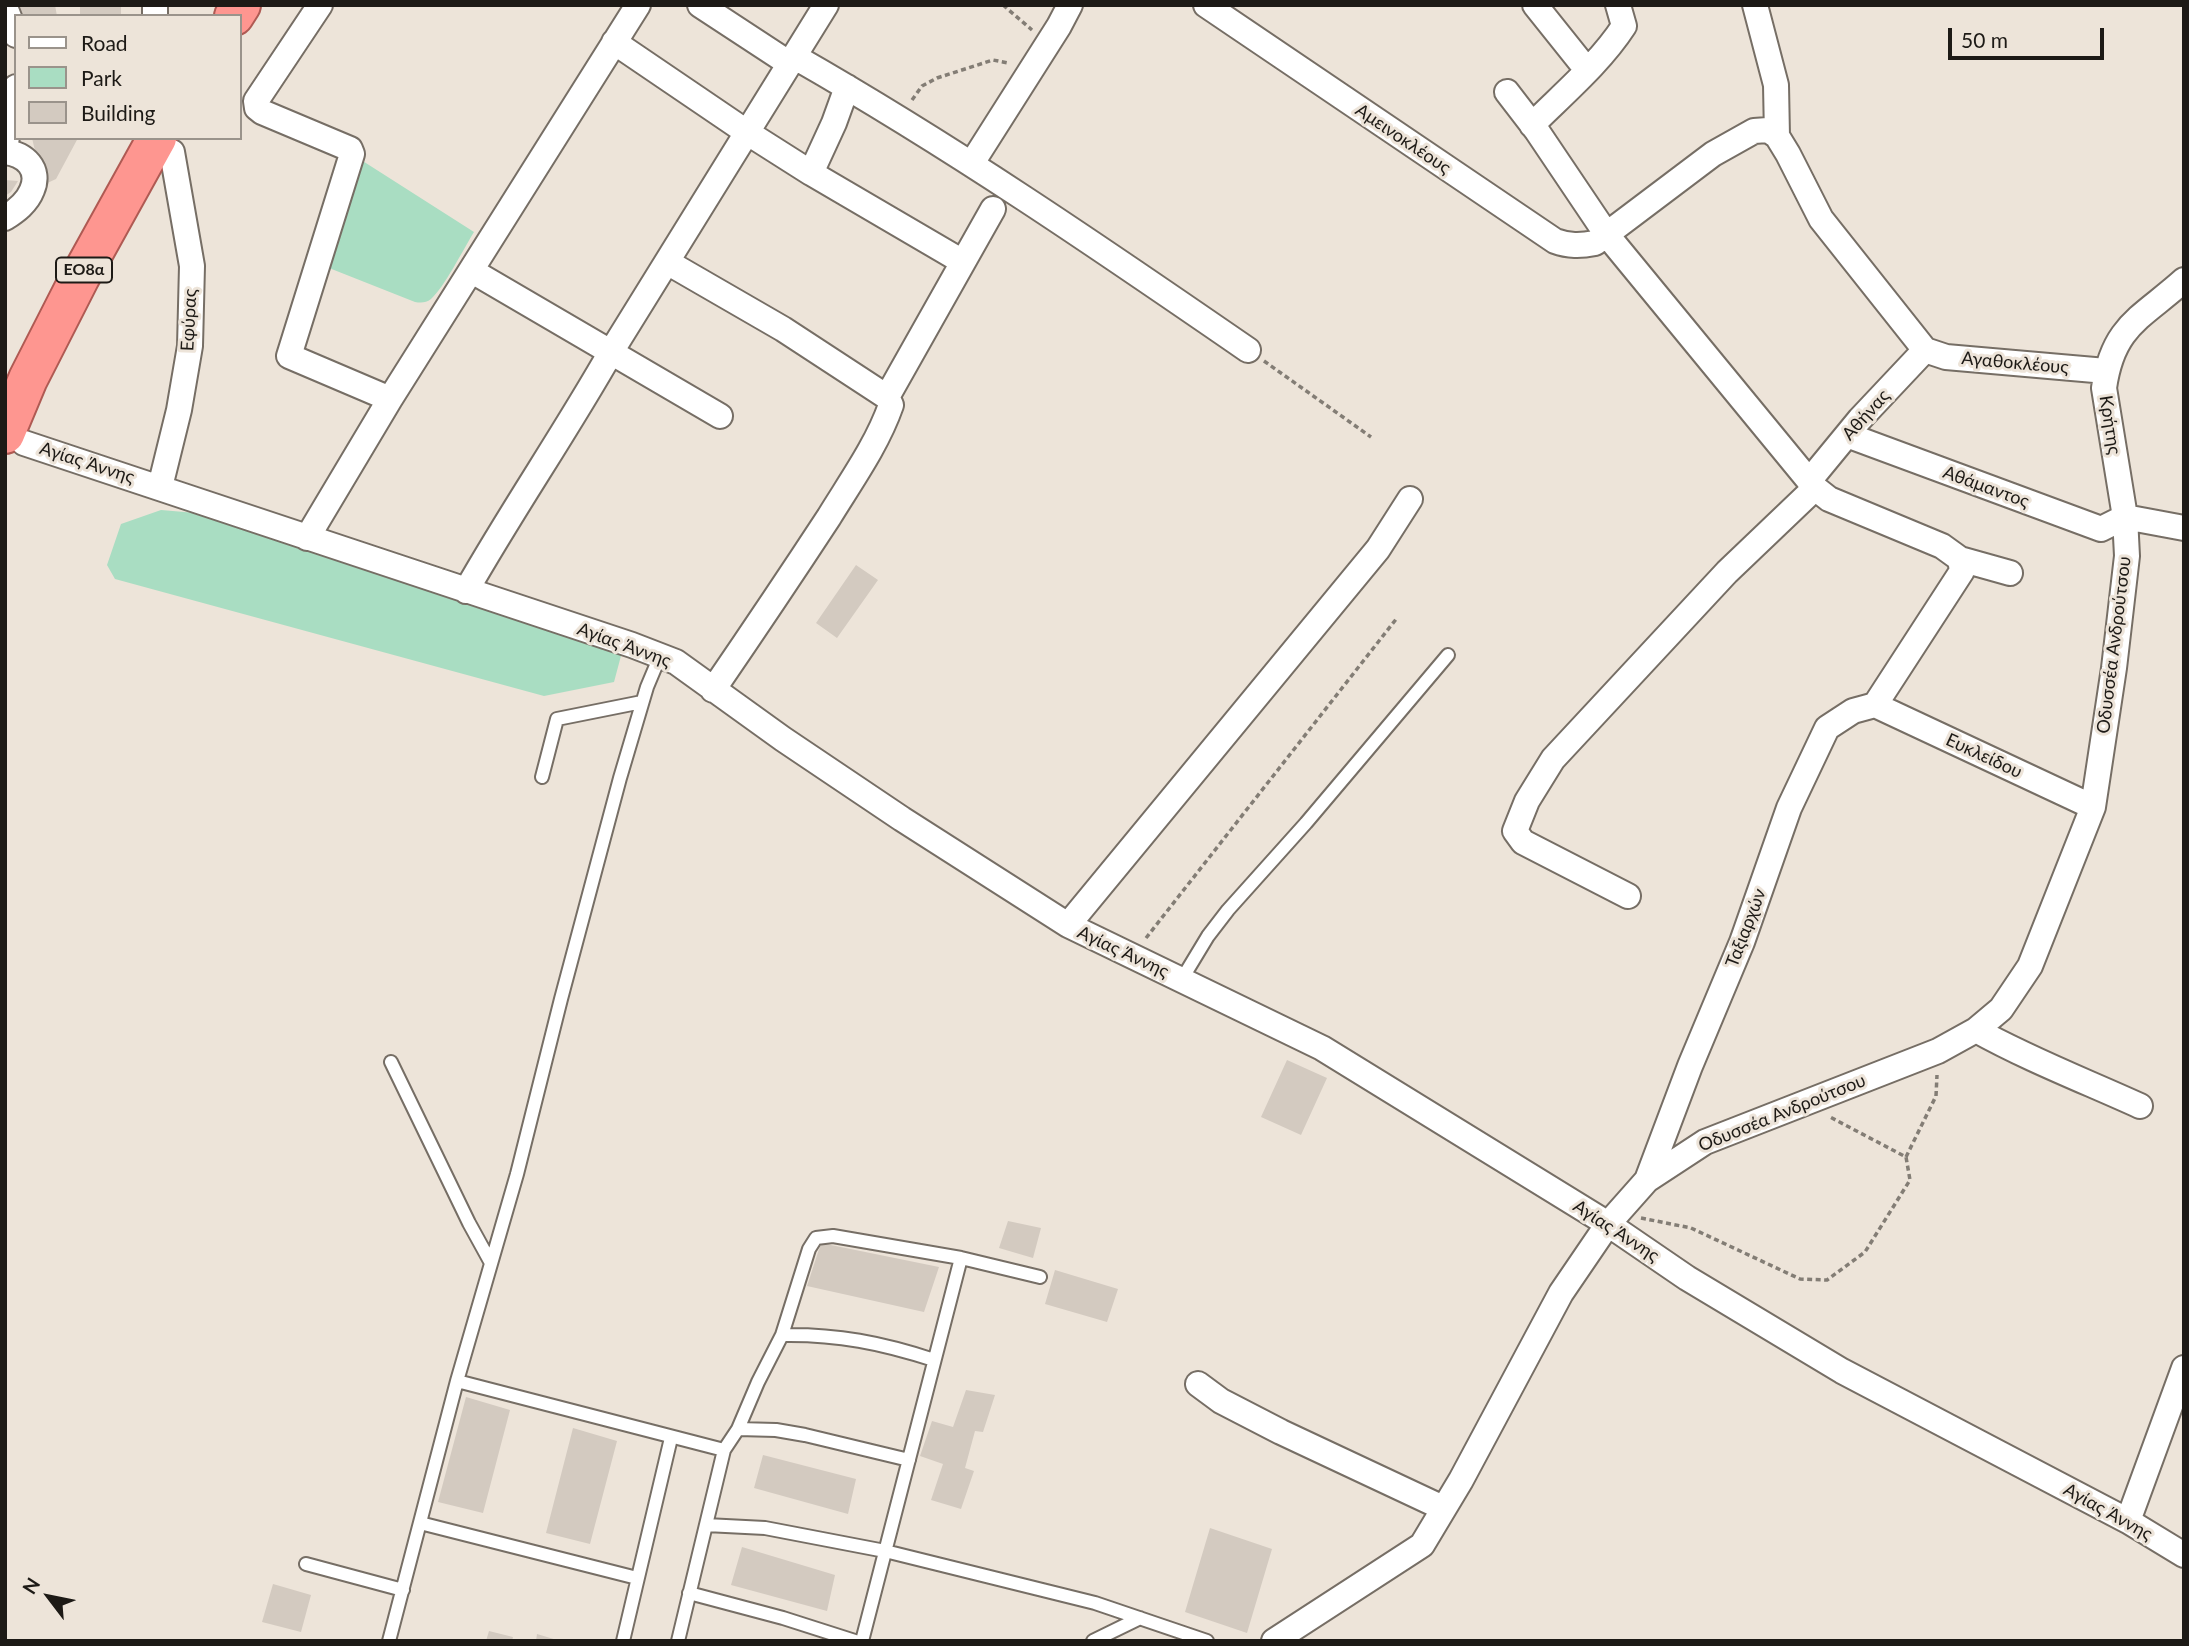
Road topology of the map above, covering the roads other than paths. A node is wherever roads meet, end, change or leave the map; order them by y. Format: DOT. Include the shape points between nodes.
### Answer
graph roads {
  1 [pos="320,5"];
  2 [pos="638,5"];
  3 [pos="700,5"];
  4 [pos="826,5"];
  5 [pos="1070,5"];
  6 [pos="1206,5"];
  7 [pos="1535,5"];
  8 [pos="1618,5"];
  9 [pos="1755,5"];
  10 [pos="5,7"];
  11 [pos="14,30"];
  12 [pos="614,42"];
  13 [pos="792,60"];
  14 [pos="1587,70"];
  15 [pos="847,87"];
  16 [pos="1507,92"];
  17 [pos="14,98"];
  18 [pos="1532,125"];
  19 [pos="748,133"];
  20 [pos="1777,136"];
  21 [pos="5,150"];
  22 [pos="157,150"];
  23 [pos="972,163"];
  24 [pos="811,173"];
  25 [pos="993,209"];
  26 [pos="5,218"];
  27 [pos="1607,234"];
  28 [pos="667,262"];
  29 [pos="962,262"];
  30 [pos="472,271"];
  31 [pos="2184,280"];
  32 [pos="1248,350"];
  33 [pos="1925,350"];
  34 [pos="611,352"];
  35 [pos="2106,370"];
  36 [pos="887,397"];
  37 [pos="390,399"];
  38 [pos="720,416"];
  39 [pos="1847,435"];
  40 [pos="15,438"];
  41 [pos="1812,485"];
  42 [pos="160,486"];
  43 [pos="1410,499"];
  44 [pos="2125,517"];
  45 [pos="2184,528"];
  46 [pos="307,538"];
  47 [pos="1960,559"];
  48 [pos="2010,573"];
  49 [pos="466,591"];
  50 [pos="1448,655"];
  51 [pos="660,656"];
  52 [pos="713,690"];
  53 [pos="642,702"];
  54 [pos="1875,705"];
  55 [pos="542,777"];
  56 [pos="2092,807"];
  57 [pos="1629,895"];
  58 [pos="1068,925"];
  59 [pos="1182,979"];
  60 [pos="1976,1030"];
  61 [pos="391,1062"];
  62 [pos="2140,1106"];
  63 [pos="1647,1180"];
  64 [pos="1613,1219"];
  65 [pos="961,1258"];
  66 [pos="491,1263"];
  67 [pos="1040,1277"];
  68 [pos="782,1335"];
  69 [pos="934,1360"];
  70 [pos="2184,1368"];
  71 [pos="457,1381"];
  72 [pos="1198,1384"];
  73 [pos="738,1429"];
  74 [pos="671,1438"];
  75 [pos="723,1450"];
  76 [pos="908,1460"];
  77 [pos="1443,1508"];
  78 [pos="2127,1521"];
  79 [pos="420,1523"];
  80 [pos="706,1525"];
  81 [pos="885,1552"];
  82 [pos="2184,1555"];
  83 [pos="306,1564"];
  84 [pos="637,1578"];
  85 [pos="403,1590"];
  86 [pos="689,1592"];
  87 [pos="1140,1618"];
  88 [pos="1281,1639"];
  89 [pos="388,1641"];
  90 [pos="623,1641"];
  91 [pos="678,1641"];
  92 [pos="855,1641"];
  93 [pos="862,1641"];
  94 [pos="1093,1641"];
  95 [pos="1207,1641"];
  1 -- 37 [label="street" via="256,101 262,112 350,149 352,154 289,356"];
  2 -- 12 [label="street"];
  3 -- 13 [label="street"];
  4 -- 13 [label="street"];
  5 -- 23 [label="street"];
  6 -- 27 [label="street, Αμεινοκλέους" via="1555,241 1580,246"];
  7 -- 14 [label="street"];
  8 -- 14 [label="street" via="1624,26"];
  9 -- 20 [label="street" via="1776,85"];
  10 -- 11 [label="street"];
  12 -- 19 [label="street"];
  12 -- 30 [label="street"];
  13 -- 15 [label="street"];
  13 -- 19 [label="street"];
  14 -- 18 [label="street"];
  15 -- 23 [label="street"];
  15 -- 24 [label="street"];
  16 -- 18 [label="street"];
  17 -- 21 [label="street"];
  18 -- 27 [label="street"];
  19 -- 24 [label="street"];
  19 -- 28 [label="street"];
  20 -- 27 [label="street, Αμεινοκλέους" via="1768,130 1754,131 1713,154"];
  20 -- 33 [label="street" via="1821,219"];
  21 -- 26 [label="street" via="24,157 35,174 33,190 21,207"];
  22 -- 40 [label="highway, ΕΟ8α" via="80,277 28,379"];
  22 -- 42 [label="street, Εφύρας" via="192,266 190,346"];
  23 -- 32 [label="street"];
  24 -- 29 [label="street"];
  25 -- 29 [label="street"];
  27 -- 41 [label="street"];
  28 -- 34 [label="street"];
  28 -- 36 [label="street" via="783,329"];
  29 -- 36 [label="street"];
  30 -- 34 [label="street"];
  30 -- 37 [label="street"];
  31 -- 35 [label="street, Κρήτης" via="2132,322 2117,341"];
  33 -- 35 [label="street, Αγαθοκλέους" via="1946,357"];
  33 -- 39 [label="street, Αθήνας"];
  34 -- 38 [label="street"];
  34 -- 49 [label="street"];
  35 -- 44 [label="street, Κρήτης" via="2104,388"];
  36 -- 52 [label="street" via="891,405 885,424 852,480"];
  37 -- 46 [label="street"];
  39 -- 41 [label="street, Αθήνας"];
  39 -- 44 [label="street, Αθάμαντος" via="2101,529"];
  40 -- 42 [label="street, Αγίας Άννης"];
  41 -- 47 [label="street" via="1829,499 1942,546"];
  41 -- 57 [label="street, Αθήνας" via="1553,759 1527,801 1515,831 1524,842"];
  42 -- 46 [label="street, Αγίας Άννης"];
  43 -- 58 [label="street" via="1378,549"];
  44 -- 45 [label="street"];
  44 -- 56 [label="street, Οδυσσέα Ανδρούτσου" via="2127,556"];
  46 -- 49 [label="street, Αγίας Άννης"];
  47 -- 48 [label="street"];
  47 -- 54 [label="street" via="1962,571"];
  49 -- 51 [label="street, Αγίας Άννης"];
  50 -- 59 [label="lane" via="1228,910"];
  51 -- 52 [label="street, Αγίας Άννης" via="676,662"];
  51 -- 53 [label="lane"];
  52 -- 58 [label="street, Αγίας Άννης"];
  53 -- 55 [label="lane" via="557,719"];
  53 -- 66 [label="lane"];
  54 -- 56 [label="street, Ευκλείδου"];
  54 -- 63 [label="street, Ταξιαρχών" via="1853,711 1827,728 1790,808"];
  56 -- 60 [label="street, Οδυσσέα Ανδρούτσου" via="2030,966 2001,1009"];
  58 -- 59 [label="street, Αγίας Άννης"];
  59 -- 64 [label="street, Αγίας Άννης" via="1322,1048"];
  60 -- 62 [label="street"];
  60 -- 63 [label="street, Οδυσσέα Ανδρούτσου" via="1938,1051 1705,1142"];
  61 -- 66 [label="lane"];
  63 -- 64 [label="street, Οδυσσέα Ανδρούτσου"];
  64 -- 77 [label="street, Οδυσσέα Ανδρούτσου" via="1560,1293"];
  64 -- 78 [label="street, Αγίας Άννης" via="1687,1278 1842,1371"];
  65 -- 67 [label="lane"];
  65 -- 68 [label="lane" via="833,1236 816,1238"];
  65 -- 69 [label="lane"];
  66 -- 71 [label="lane"];
  68 -- 69 [label="lane" via="860,1339"];
  68 -- 73 [label="lane"];
  69 -- 76 [label="lane"];
  70 -- 78 [label="street"];
  71 -- 74 [label="lane"];
  71 -- 79 [label="lane"];
  72 -- 77 [label="street" via="1281,1432"];
  73 -- 75 [label="lane"];
  73 -- 76 [label="lane" via="805,1435"];
  74 -- 75 [label="lane"];
  74 -- 84 [label="lane"];
  75 -- 80 [label="lane"];
  76 -- 81 [label="lane"];
  77 -- 88 [label="street, Οδυσσέα Ανδρούτσου" via="1422,1545"];
  78 -- 82 [label="street, Αγίας Άννης"];
  79 -- 84 [label="lane"];
  79 -- 85 [label="lane"];
  80 -- 81 [label="lane" via="765,1528"];
  80 -- 86 [label="lane"];
  81 -- 87 [label="lane" via="1095,1602"];
  81 -- 93 [label="lane"];
  83 -- 85 [label="lane"];
  84 -- 90 [label="lane"];
  85 -- 89 [label="lane"];
  86 -- 91 [label="lane"];
  86 -- 92 [label="lane"];
  87 -- 94 [label="lane"];
  87 -- 95 [label="lane"];
}
